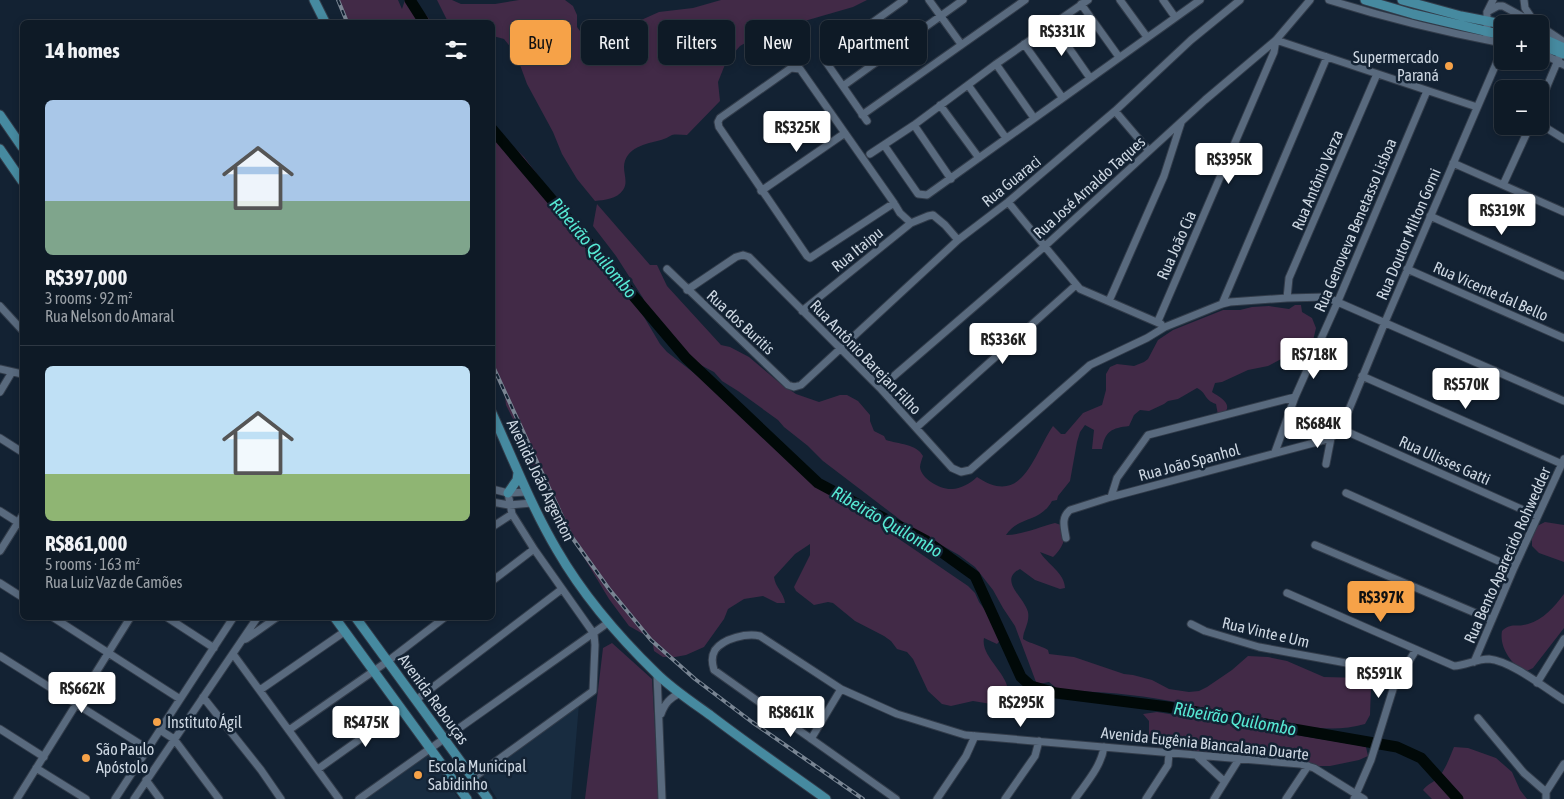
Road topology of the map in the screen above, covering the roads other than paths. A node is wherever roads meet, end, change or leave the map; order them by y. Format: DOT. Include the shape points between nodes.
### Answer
graph roads {
  1 [pos="314,0"];
  2 [pos="904,0"];
  3 [pos="930,0"];
  4 [pos="964,0"];
  5 [pos="1025,0"];
  6 [pos="1120,0"];
  7 [pos="1163,0"];
  8 [pos="1200,0"];
  9 [pos="1240,0"];
  10 [pos="1310,0"];
  11 [pos="1329,0"];
  12 [pos="1365,0"];
  13 [pos="1402,0"];
  14 [pos="1493,0"];
  15 [pos="1524,0"];
  16 [pos="1084,2"];
  17 [pos="1520,15"];
  18 [pos="1528,15"];
  19 [pos="941,16"];
  20 [pos="1175,17"];
  21 [pos="324,20"];
  22 [pos="1053,24"];
  23 [pos="1494,25"];
  24 [pos="1487,26"];
  25 [pos="1494,30"];
  26 [pos="1494,34"];
  27 [pos="1549,36"];
  28 [pos="1147,37"];
  29 [pos="1276,40"];
  30 [pos="1549,43"];
  31 [pos="961,44"];
  32 [pos="1024,44"];
  33 [pos="1549,48"];
  34 [pos="1549,52"];
  35 [pos="1563,52"];
  36 [pos="1119,57"];
  37 [pos="1327,57"];
  38 [pos="996,64"];
  39 [pos="1494,68"];
  40 [pos="1377,74"];
  41 [pos="1090,78"];
  42 [pos="1549,83"];
  43 [pos="968,85"];
  44 [pos="843,86"];
  45 [pos="1427,91"];
  46 [pos="1062,97"];
  47 [pos="940,106"];
  48 [pos="1477,107"];
  49 [pos="1115,111"];
  50 [pos="1034,118"];
  51 [pos="1,120"];
  52 [pos="1181,123"];
  53 [pos="914,126"];
  54 [pos="1549,130"];
  55 [pos="845,133"];
  56 [pos="1526,135"];
  57 [pos="1006,138"];
  58 [pos="1564,139"];
  59 [pos="20,144"];
  60 [pos="884,145"];
  61 [pos="0,149"];
  62 [pos="1149,152"];
  63 [pos="870,154"];
  64 [pos="979,158"];
  65 [pos="1453,163"];
  66 [pos="20,178"];
  67 [pos="951,179"];
  68 [pos="1503,185"];
  69 [pos="761,191"];
  70 [pos="1008,202"];
  71 [pos="894,203"];
  72 [pos="1564,212"];
  73 [pos="1430,216"];
  74 [pos="911,223"];
  75 [pos="958,240"];
  76 [pos="1045,246"];
  77 [pos="667,269"];
  78 [pos="1408,269"];
  79 [pos="1564,276"];
  80 [pos="1076,284"];
  81 [pos="687,290"];
  82 [pos="1287,298"];
  83 [pos="1109,301"];
  84 [pos="1338,301"];
  85 [pos="1222,304"];
  86 [pos="0,306"];
  87 [pos="802,310"];
  88 [pos="1158,321"];
  89 [pos="1385,322"];
  90 [pos="1165,327"];
  91 [pos="20,328"];
  92 [pos="1564,338"];
  93 [pos="840,347"];
  94 [pos="0,369"];
  95 [pos="12,372"];
  96 [pos="20,374"];
  97 [pos="1362,376"];
  98 [pos="801,385"];
  99 [pos="880,388"];
  100 [pos="0,392"];
  101 [pos="1295,397"];
  102 [pos="1564,401"];
  103 [pos="495,420"];
  104 [pos="916,428"];
  105 [pos="1341,429"];
  106 [pos="0,438"];
  107 [pos="1331,438"];
  108 [pos="20,451"];
  109 [pos="1275,452"];
  110 [pos="1563,461"];
  111 [pos="1326,464"];
  112 [pos="518,472"];
  113 [pos="495,490"];
  114 [pos="526,492"];
  115 [pos="508,493"];
  116 [pos="1346,493"];
  117 [pos="1111,498"];
  118 [pos="495,503"];
  119 [pos="532,503"];
  120 [pos="509,505"];
  121 [pos="0,511"];
  122 [pos="512,514"];
  123 [pos="1537,516"];
  124 [pos="20,521"];
  125 [pos="20,522"];
  126 [pos="495,525"];
  127 [pos="1066,538"];
  128 [pos="1315,545"];
  129 [pos="534,549"];
  130 [pos="0,551"];
  131 [pos="1514,568"];
  132 [pos="495,579"];
  133 [pos="0,583"];
  134 [pos="562,590"];
  135 [pos="1287,594"];
  136 [pos="20,596"];
  137 [pos="57,620"];
  138 [pos="129,620"];
  139 [pos="171,620"];
  140 [pos="232,620"];
  141 [pos="256,620"];
  142 [pos="273,620"];
  143 [pos="336,620"];
  144 [pos="360,620"];
  145 [pos="441,620"];
  146 [pos="1492,620"];
  147 [pos="609,622"];
  148 [pos="1191,624"];
  149 [pos="344,632"];
  150 [pos="594,634"];
  151 [pos="1564,639"];
  152 [pos="241,642"];
  153 [pos="214,648"];
  154 [pos="1416,650"];
  155 [pos="108,652"];
  156 [pos="233,654"];
  157 [pos="0,656"];
  158 [pos="388,661"];
  159 [pos="1474,662"];
  160 [pos="1399,670"];
  161 [pos="373,671"];
  162 [pos="657,674"];
  163 [pos="1537,683"];
  164 [pos="841,689"];
  165 [pos="260,690"];
  166 [pos="680,693"];
  167 [pos="203,697"];
  168 [pos="180,699"];
  169 [pos="416,700"];
  170 [pos="1564,700"];
  171 [pos="76,703"];
  172 [pos="401,710"];
  173 [pos="1478,718"];
  174 [pos="659,719"];
  175 [pos="0,729"];
  176 [pos="160,730"];
  177 [pos="289,730"];
  178 [pos="976,736"];
  179 [pos="444,737"];
  180 [pos="174,739"];
  181 [pos="811,739"];
  182 [pos="1039,741"];
  183 [pos="1104,747"];
  184 [pos="430,748"];
  185 [pos="148,749"];
  186 [pos="1168,754"];
  187 [pos="44,756"];
  188 [pos="1197,756"];
  189 [pos="1239,759"];
  190 [pos="1564,764"];
  191 [pos="1308,766"];
  192 [pos="36,768"];
  193 [pos="318,769"];
  194 [pos="1561,776"];
  195 [pos="473,778"];
  196 [pos="146,780"];
  197 [pos="1224,781"];
  198 [pos="1546,795"];
  199 [pos="1356,797"];
  200 [pos="17,799"];
  201 [pos="86,799"];
  202 [pos="115,799"];
  203 [pos="134,799"];
  204 [pos="160,799"];
  205 [pos="219,799"];
  206 [pos="281,799"];
  207 [pos="339,799"];
  208 [pos="359,799"];
  209 [pos="467,799"];
  210 [pos="488,799"];
  211 [pos="662,799"];
  212 [pos="826,799"];
  213 [pos="896,799"];
  214 [pos="937,799"];
  215 [pos="1005,799"];
  216 [pos="1075,799"];
  217 [pos="1146,799"];
  218 [pos="1214,799"];
  219 [pos="1286,799"];
  220 [pos="1364,799"];
  1 -- 21 [label="main road"];
  2 -- 44 [label="street" via="827,55 826,62"];
  3 -- 19 [label="street"];
  4 -- 19 [label="street"];
  5 -- 31 [label="street"];
  6 -- 28 [label="street"];
  7 -- 20 [label="street"];
  8 -- 20 [label="street"];
  9 -- 49 [label="street, Rua Guaraci" via="1191,40"];
  10 -- 29 [label="street, Rua José Arnaldo Taques"];
  11 -- 24 [label="street" via="1450,34"];
  12 -- 24 [label="main road"];
  13 -- 24 [label="main road"];
  14 -- 24 [label="street"];
  15 -- 18 [label="street"];
  16 -- 22 [label="street"];
  16 -- 36 [label="street"];
  17 -- 24 [label="street" via="1498,6"];
  19 -- 31 [label="street"];
  19 -- 44 [label="street"];
  20 -- 28 [label="street"];
  22 -- 32 [label="street"];
  22 -- 41 [label="street"];
  23 -- 24 [label="main road"];
  24 -- 25 [label="main road"];
  24 -- 26 [label="street"];
  27 -- 35 [label="street"];
  28 -- 36 [label="street"];
  29 -- 37 [label="street"];
  29 -- 52 [label="street, Rua José Arnaldo Taques"];
  29 -- 88 [label="street, Rua João Cia" via="1274,52"];
  30 -- 35 [label="main road"];
  31 -- 44 [label="street" via="865,118"];
  32 -- 38 [label="street"];
  32 -- 46 [label="street"];
  33 -- 35 [label="main road"];
  34 -- 35 [label="street"];
  35 -- 42 [label="street"];
  36 -- 41 [label="street"];
  37 -- 40 [label="street"];
  37 -- 85 [label="street"];
  38 -- 43 [label="street"];
  38 -- 50 [label="street"];
  39 -- 48 [label="street, Rua Doutor Milton Gorni"];
  40 -- 45 [label="street"];
  40 -- 82 [label="street, Rua Antônio Verza" via="1289,278"];
  41 -- 46 [label="street"];
  43 -- 47 [label="street"];
  43 -- 57 [label="street"];
  45 -- 48 [label="street"];
  45 -- 84 [label="street, Rua Genoveva Benetasso Lisboa"];
  46 -- 50 [label="street"];
  47 -- 53 [label="street"];
  47 -- 64 [label="street"];
  48 -- 65 [label="street, Rua Doutor Milton Gorni"];
  49 -- 62 [label="street"];
  49 -- 70 [label="street, Rua Guaraci"];
  50 -- 57 [label="street"];
  51 -- 59 [label="main road"];
  52 -- 62 [label="street, Rua José Arnaldo Taques"];
  52 -- 83 [label="street" via="1164,176"];
  53 -- 60 [label="street"];
  53 -- 67 [label="street"];
  54 -- 58 [label="street"];
  55 -- 69 [label="street"];
  55 -- 69 [label="street" via="800,69 791,68 718,122"];
  55 -- 71 [label="street"];
  56 -- 68 [label="street"];
  57 -- 64 [label="street"];
  60 -- 63 [label="street"];
  60 -- 67 [label="street" via="918,194 927,195"];
  61 -- 66 [label="main road"];
  62 -- 76 [label="street, Rua José Arnaldo Taques"];
  64 -- 67 [label="street"];
  65 -- 68 [label="street"];
  65 -- 73 [label="street, Rua Doutor Milton Gorni"];
  68 -- 72 [label="street"];
  69 -- 71 [label="street" via="810,258"];
  70 -- 75 [label="street, Rua Guaraci"];
  70 -- 76 [label="street"];
  71 -- 74 [label="street"];
  73 -- 78 [label="street, Rua Doutor Milton Gorni"];
  73 -- 79 [label="street"];
  74 -- 75 [label="street, Rua Itaipu" via="934,215"];
  74 -- 87 [label="street, Rua Itaipu"];
  75 -- 93 [label="street, Rua Guaraci"];
  76 -- 80 [label="street"];
  76 -- 99 [label="street, Rua José Arnaldo Taques"];
  77 -- 81 [label="street, Rua dos Buritis"];
  78 -- 89 [label="street, Rua Doutor Milton Gorni"];
  78 -- 92 [label="street, Rua Vicente dal Bello"];
  80 -- 83 [label="street"];
  80 -- 104 [label="street"];
  81 -- 87 [label="street, Rua Antônio Barejan Filho" via="742,255 749,257"];
  81 -- 98 [label="street, Rua dos Buritis" via="788,385"];
  82 -- 84 [label="street" via="1326,297"];
  82 -- 85 [label="street"];
  83 -- 88 [label="street"];
  84 -- 89 [label="street"];
  84 -- 101 [label="street, Rua Genoveva Benetasso Lisboa"];
  85 -- 90 [label="street"];
  86 -- 91 [label="street"];
  87 -- 93 [label="street, Rua Antônio Barejan Filho"];
  88 -- 90 [label="street"];
  89 -- 97 [label="street, Rua Doutor Milton Gorni"];
  89 -- 102 [label="street"];
  90 -- 104 [label="street, Rua Antônio Barejan Filho" via="1090,365 970,470 960,472 952,468"];
  93 -- 98 [label="street, Rua Guaraci"];
  93 -- 99 [label="street, Rua Antônio Barejan Filho"];
  94 -- 95 [label="street"];
  95 -- 96 [label="street"];
  95 -- 100 [label="street"];
  97 -- 105 [label="street, Rua Doutor Milton Gorni"];
  97 -- 110 [label="street"];
  99 -- 104 [label="street, Rua Antônio Barejan Filho"];
  101 -- 109 [label="street, Rua Genoveva Benetasso Lisboa"];
  101 -- 117 [label="street" via="1148,435 1117,478"];
  103 -- 112 [label="main road, Avenida João Argenton"];
  105 -- 107 [label="street, Rua João Spanhol"];
  105 -- 123 [label="street, Rua Ulisses Gatti"];
  106 -- 108 [label="street"];
  107 -- 109 [label="street, Rua João Spanhol"];
  107 -- 111 [label="street"];
  109 -- 117 [label="street, Rua João Spanhol"];
  110 -- 123 [label="street, Rua Bento Aparecido Rohwedder"];
  112 -- 114 [label="main road, Avenida João Argenton"];
  112 -- 115 [label="main road" via="517,480"];
  113 -- 115 [label="street"];
  114 -- 115 [label="street"];
  114 -- 119 [label="main road, Avenida João Argenton"];
  115 -- 120 [label="street"];
  116 -- 131 [label="street"];
  117 -- 127 [label="street, Rua João Spanhol" via="1070,510 1063,521"];
  118 -- 120 [label="street"];
  119 -- 120 [label="street"];
  119 -- 147 [label="main road, Avenida João Argenton" via="562,558"];
  120 -- 122 [label="street"];
  121 -- 124 [label="street"];
  122 -- 126 [label="street"];
  122 -- 129 [label="street"];
  123 -- 131 [label="street, Rua Bento Aparecido Rohwedder"];
  125 -- 130 [label="street"];
  128 -- 146 [label="street"];
  129 -- 132 [label="street"];
  129 -- 134 [label="street"];
  131 -- 146 [label="street, Rua Bento Aparecido Rohwedder"];
  133 -- 136 [label="street"];
  134 -- 150 [label="street"];
  134 -- 169 [label="street"];
  135 -- 154 [label="street"];
  137 -- 155 [label="street"];
  138 -- 155 [label="street"];
  139 -- 153 [label="street"];
  140 -- 153 [label="street"];
  141 -- 152 [label="street"];
  142 -- 152 [label="street"];
  143 -- 149 [label="main road, Avenida Rebouças"];
  144 -- 158 [label="main road, Avenida Rebouças"];
  145 -- 158 [label="street"];
  146 -- 159 [label="street, Rua Bento Aparecido Rohwedder"];
  147 -- 150 [label="street"];
  147 -- 162 [label="main road, Avenida João Argenton"];
  148 -- 160 [label="street, Rua Vinte e Um" via="1259,647"];
  149 -- 161 [label="main road, Avenida Rebouças"];
  149 -- 165 [label="street"];
  150 -- 179 [label="street"];
  150 -- 195 [label="street" via="593,691"];
  151 -- 163 [label="street"];
  152 -- 156 [label="street"];
  153 -- 168 [label="street"];
  154 -- 159 [label="street" via="1454,666"];
  154 -- 160 [label="street"];
  155 -- 168 [label="street"];
  155 -- 171 [label="street"];
  156 -- 165 [label="street"];
  156 -- 167 [label="street"];
  157 -- 171 [label="street"];
  158 -- 161 [label="street"];
  158 -- 169 [label="main road, Avenida Rebouças"];
  159 -- 163 [label="street" via="1499,662"];
  160 -- 199 [label="street" via="1372,760"];
  161 -- 172 [label="main road, Avenida Rebouças"];
  161 -- 177 [label="street"];
  162 -- 166 [label="main road, Avenida João Argenton"];
  162 -- 174 [label="street"];
  163 -- 170 [label="street"];
  164 -- 178 [label="street, Avenida Eugênia Biancalana Duarte" via="898,714"];
  164 -- 181 [label="street"];
  164 -- 181 [label="street, Avenida Eugênia Biancalana Duarte" via="760,636 746,635 726,642 716,650 712,660 714,670"];
  165 -- 177 [label="street"];
  166 -- 174 [label="street" via="663,706"];
  166 -- 212 [label="main road, Avenida João Argenton"];
  167 -- 180 [label="street"];
  167 -- 206 [label="street"];
  168 -- 176 [label="street"];
  169 -- 179 [label="main road, Avenida Rebouças"];
  171 -- 185 [label="street"];
  171 -- 187 [label="street"];
  172 -- 184 [label="main road, Avenida Rebouças"];
  172 -- 193 [label="street"];
  173 -- 198 [label="street"];
  174 -- 211 [label="street"];
  175 -- 187 [label="street"];
  176 -- 180 [label="street"];
  176 -- 185 [label="street"];
  177 -- 193 [label="street"];
  178 -- 182 [label="street, Avenida Eugênia Biancalana Duarte"];
  178 -- 214 [label="street"];
  179 -- 184 [label="street"];
  179 -- 195 [label="main road, Avenida Rebouças"];
  180 -- 196 [label="street"];
  180 -- 205 [label="street"];
  181 -- 213 [label="street"];
  182 -- 183 [label="street, Avenida Eugênia Biancalana Duarte"];
  182 -- 215 [label="street" via="1035,756"];
  183 -- 186 [label="street, Avenida Eugênia Biancalana Duarte"];
  183 -- 216 [label="street" via="1099,764"];
  184 -- 208 [label="street"];
  184 -- 209 [label="main road, Avenida Rebouças"];
  185 -- 202 [label="street"];
  186 -- 188 [label="street, Avenida Eugênia Biancalana Duarte"];
  186 -- 217 [label="street" via="1168,765"];
  187 -- 192 [label="street"];
  188 -- 189 [label="street, Avenida Eugênia Biancalana Duarte"];
  188 -- 197 [label="street"];
  189 -- 191 [label="street, Avenida Eugênia Biancalana Duarte"];
  189 -- 197 [label="street"];
  190 -- 194 [label="street"];
  191 -- 199 [label="street, Avenida Eugênia Biancalana Duarte"];
  191 -- 219 [label="street"];
  192 -- 200 [label="street"];
  192 -- 201 [label="street"];
  193 -- 207 [label="street"];
  194 -- 198 [label="street"];
  195 -- 210 [label="main road, Avenida Rebouças"];
  196 -- 203 [label="street"];
  196 -- 204 [label="street"];
  197 -- 218 [label="street"];
  199 -- 220 [label="street, Avenida Eugênia Biancalana Duarte"];
}
